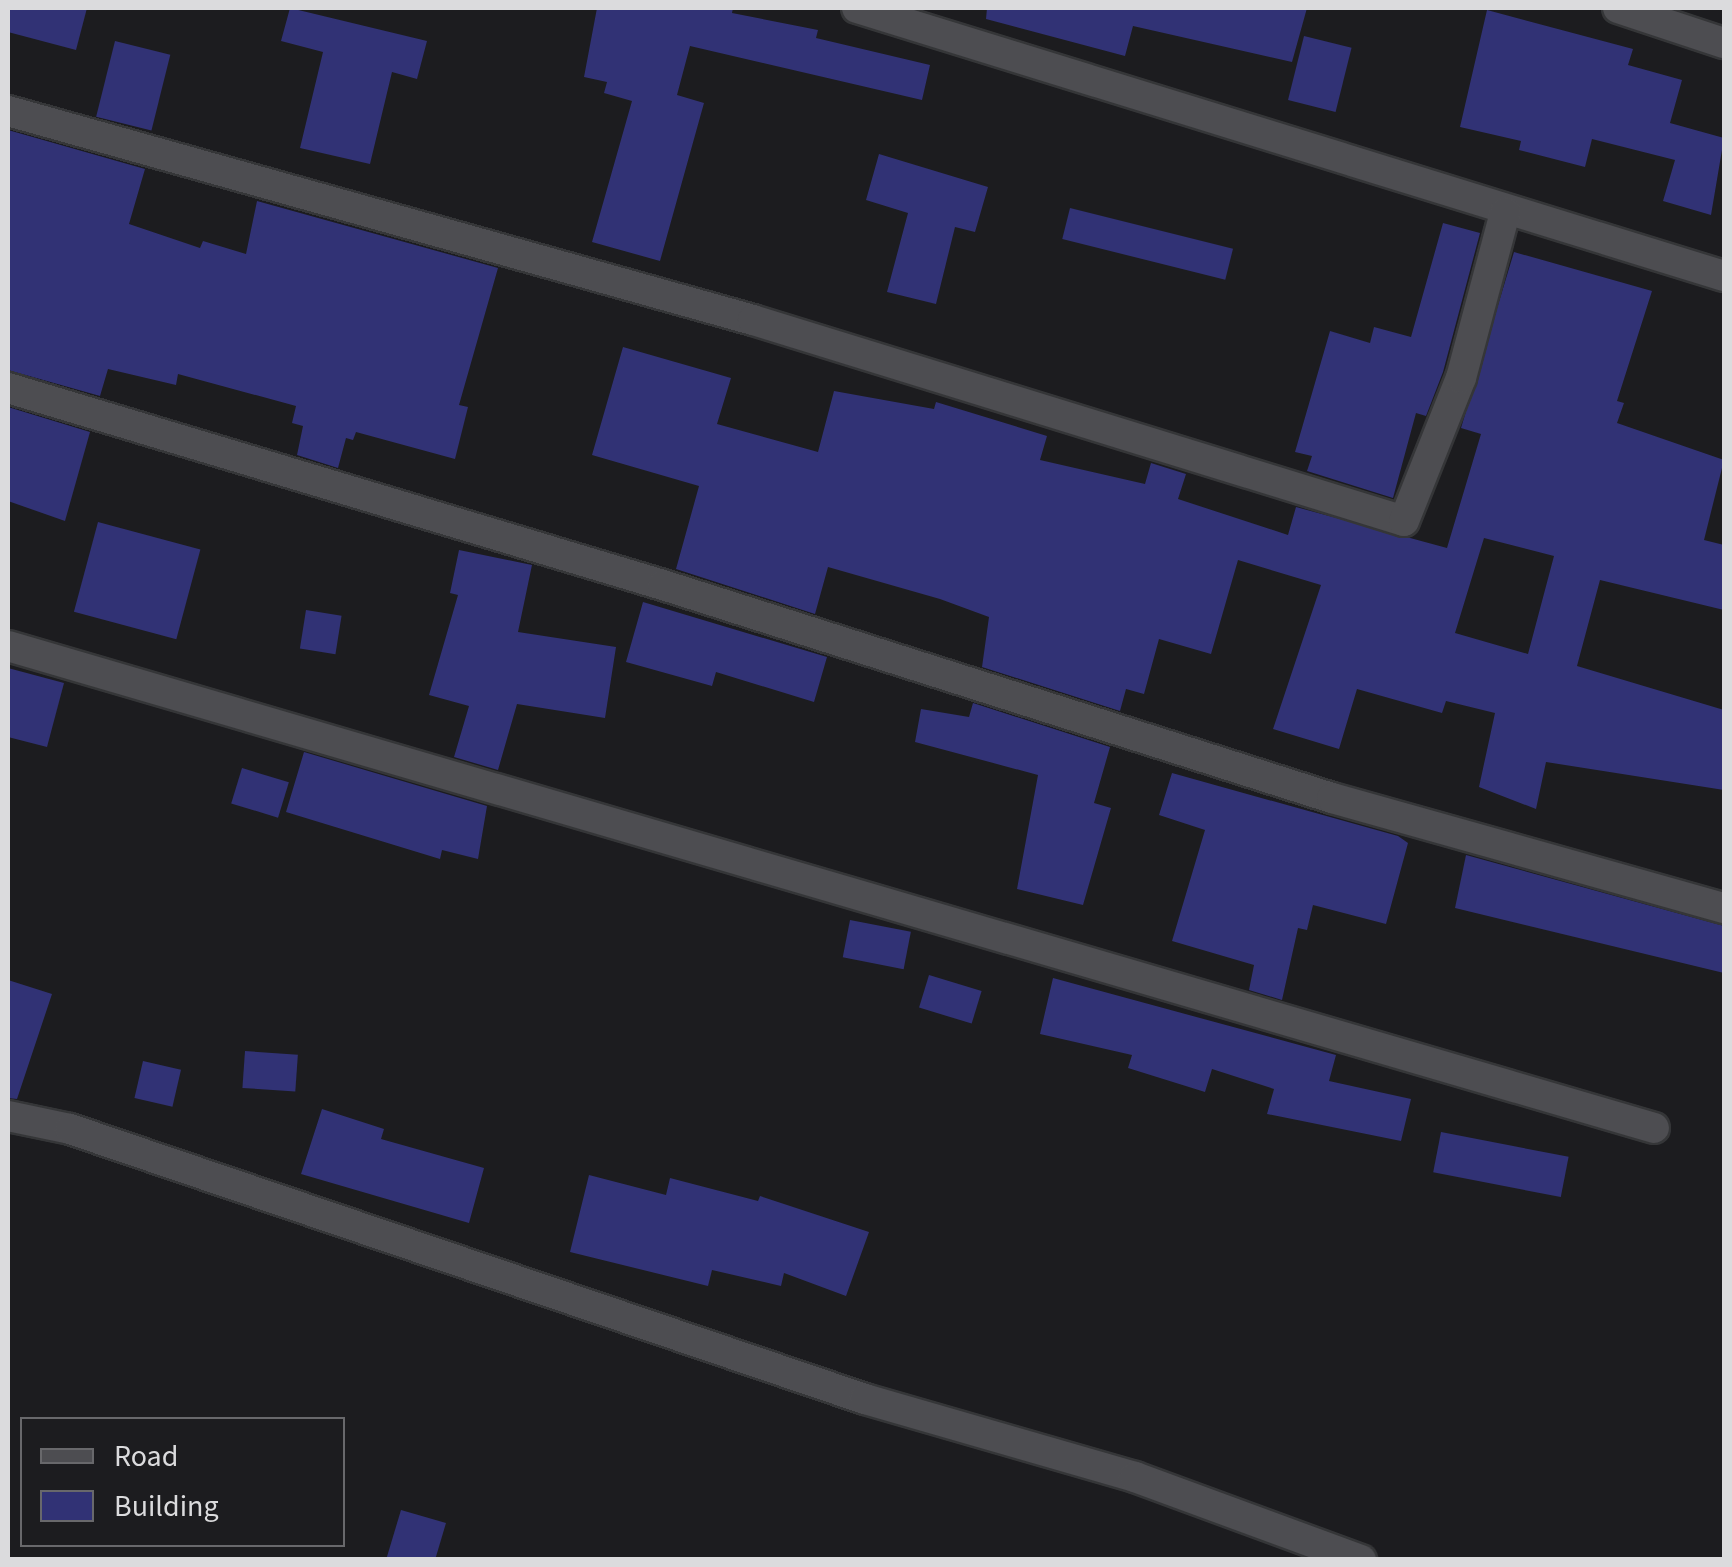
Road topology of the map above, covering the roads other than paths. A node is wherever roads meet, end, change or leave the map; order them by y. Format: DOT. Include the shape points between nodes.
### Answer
graph roads {
  1 [pos="857,8"];
  2 [pos="1618,8"];
  3 [pos="1724,42"];
  4 [pos="8,111"];
  5 [pos="1506,214"];
  6 [pos="1724,276"];
  7 [pos="8,388"];
  8 [pos="8,646"];
  9 [pos="1724,908"];
  10 [pos="8,1116"];
  11 [pos="1654,1128"];
  12 [pos="1361,1560"];
  1 -- 5 [label="street"];
  2 -- 3 [label="street"];
  4 -- 5 [label="street" via="752,320 1404,521 1461,378"];
  5 -- 6 [label="street"];
  7 -- 9 [label="street" via="645,579 1332,798"];
  8 -- 11 [label="street"];
  10 -- 12 [label="street" via="70,1129 865,1399 1135,1477"];
}
